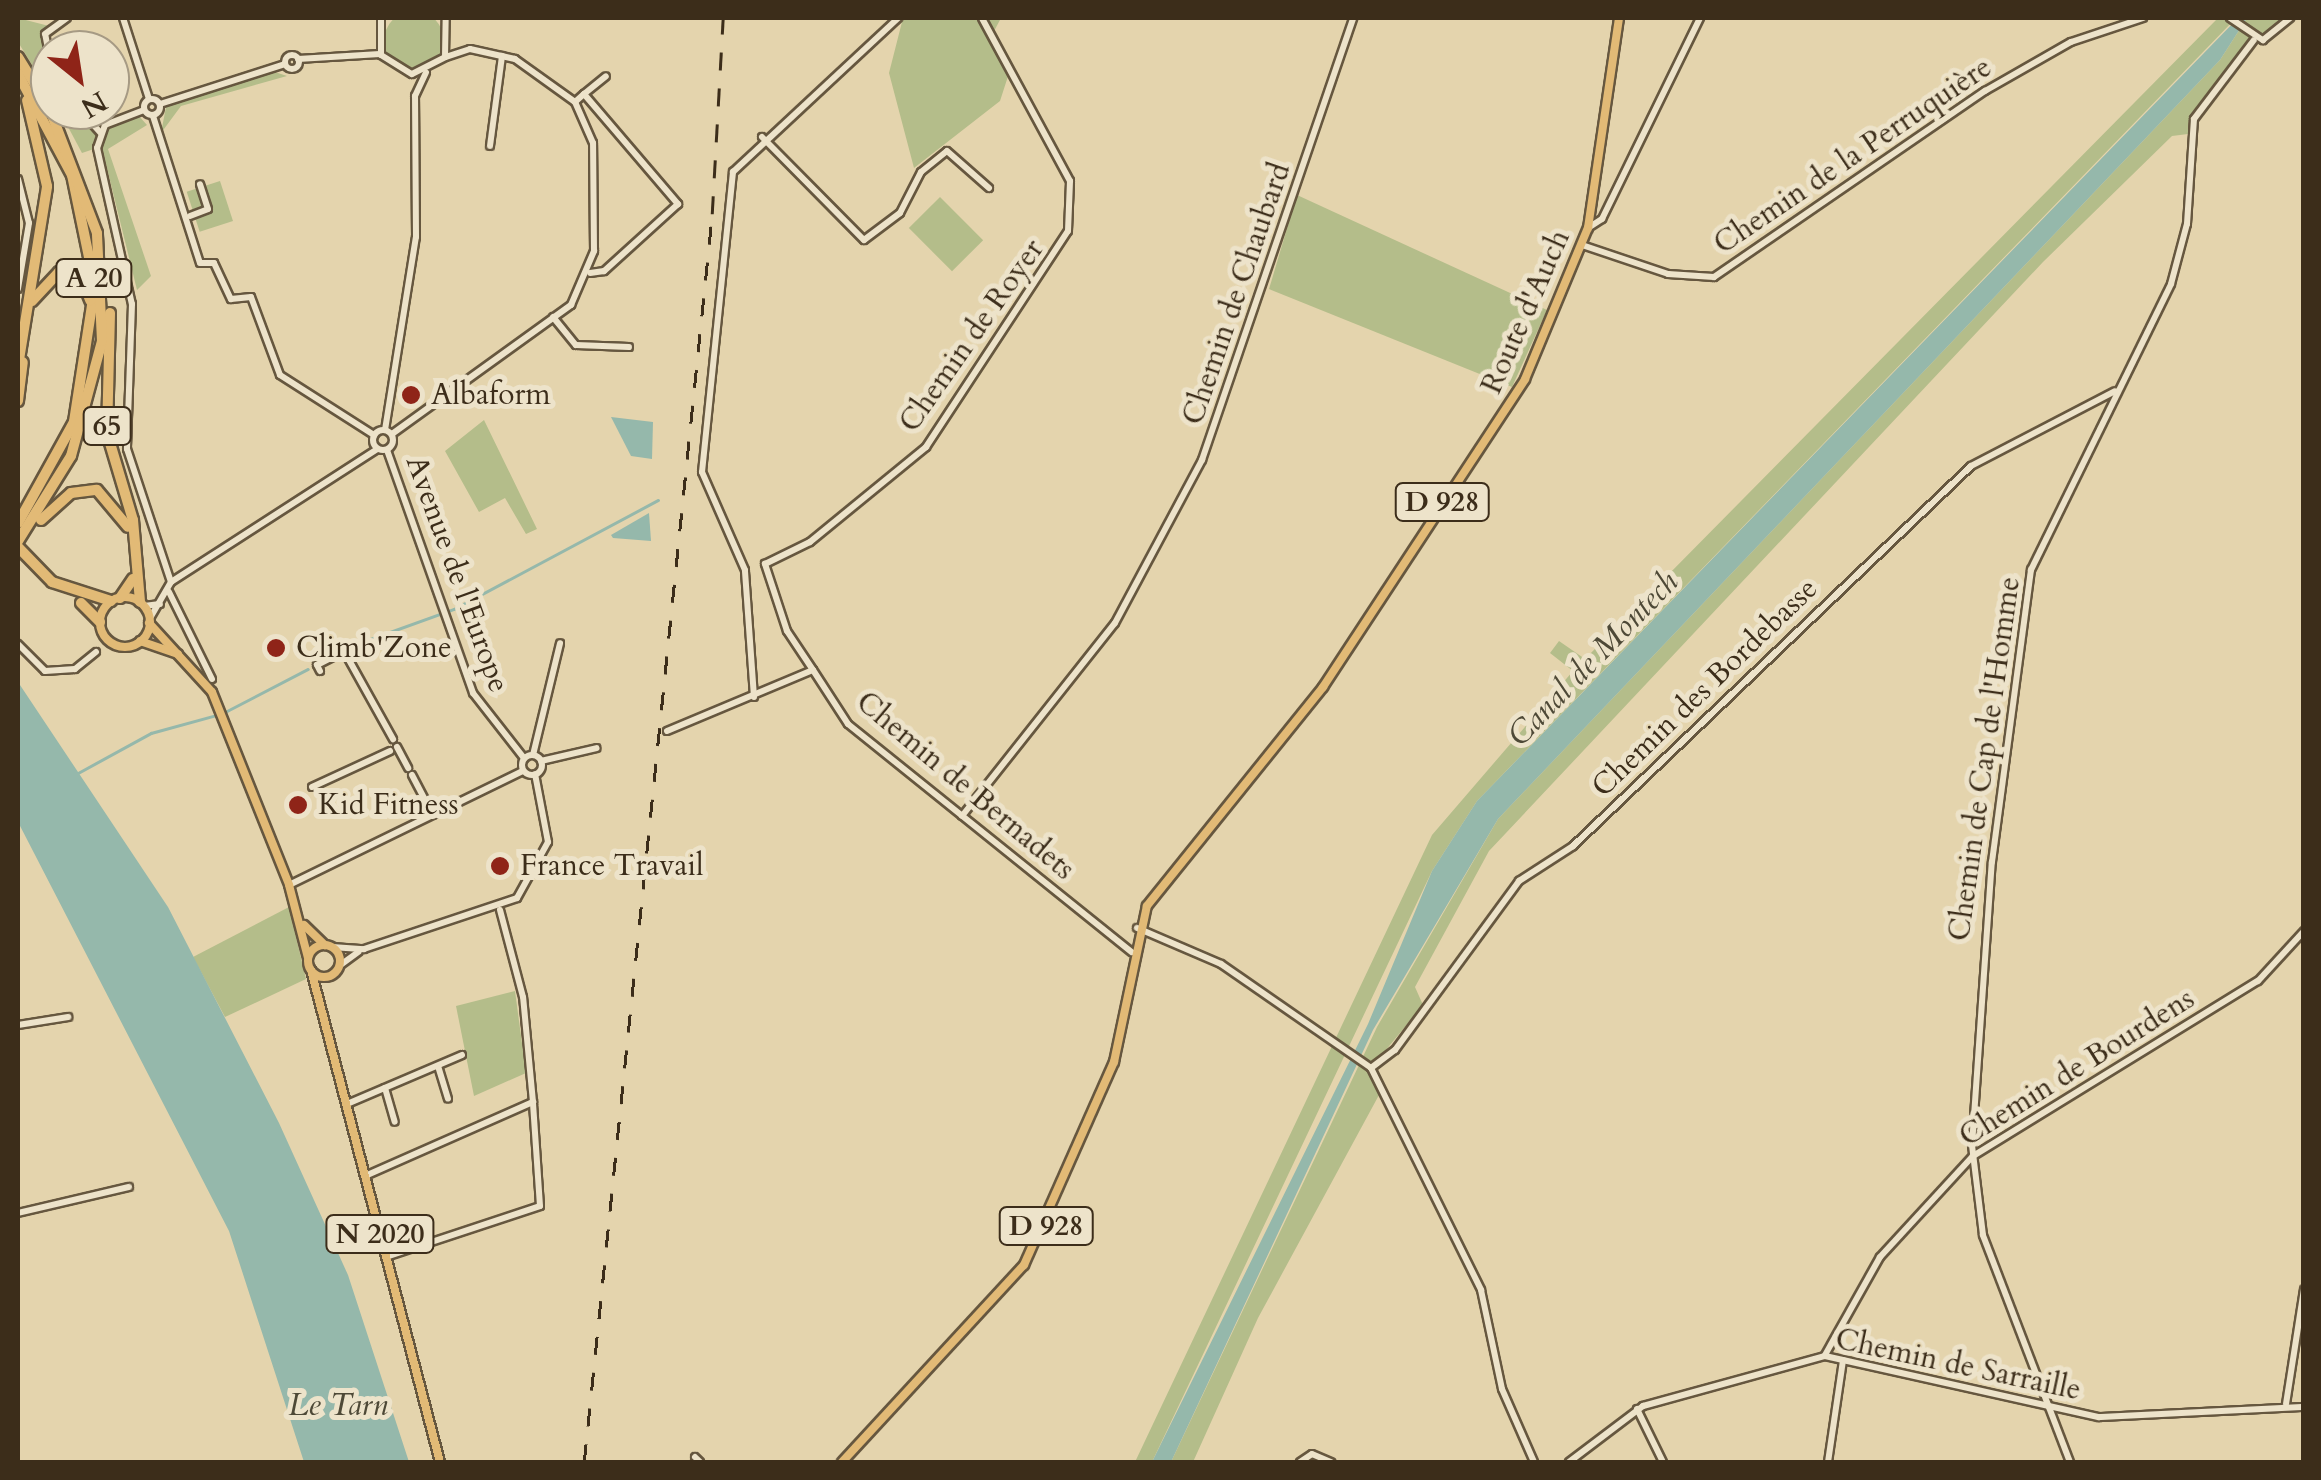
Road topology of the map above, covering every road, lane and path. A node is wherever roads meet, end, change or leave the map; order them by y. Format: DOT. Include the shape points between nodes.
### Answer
graph roads {
  1 [pos="123,18"];
  2 [pos="382,18"];
  3 [pos="898,18"];
  4 [pos="982,18"];
  5 [pos="1354,18"];
  6 [pos="1618,18"];
  7 [pos="1700,18"];
  8 [pos="2143,18"];
  9 [pos="2290,18"];
  10 [pos="448,19"];
  11 [pos="2232,19"];
  12 [pos="377,30"];
  13 [pos="451,33"];
  14 [pos="2254,40"];
  15 [pos="354,49"];
  16 [pos="470,49"];
  17 [pos="382,55"];
  18 [pos="502,56"];
  19 [pos="445,57"];
  20 [pos="404,72"];
  21 [pos="426,72"];
  22 [pos="18,74"];
  23 [pos="606,76"];
  24 [pos="18,82"];
  25 [pos="584,94"];
  26 [pos="415,96"];
  27 [pos="149,99"];
  28 [pos="575,102"];
  29 [pos="160,104"];
  30 [pos="144,110"];
  31 [pos="153,116"];
  32 [pos="60,130"];
  33 [pos="100,132"];
  34 [pos="762,137"];
  35 [pos="490,146"];
  36 [pos="18,179"];
  37 [pos="200,184"];
  38 [pos="988,188"];
  39 [pos="190,216"];
  40 [pos="1588,228"];
  41 [pos="1582,245"];
  42 [pos="100,247"];
  43 [pos="590,273"];
  44 [pos="18,289"];
  45 [pos="552,317"];
  46 [pos="630,347"];
  47 [pos="18,366"];
  48 [pos="86,383"];
  49 [pos="2116,390"];
  50 [pos="18,401"];
  51 [pos="389,432"];
  52 [pos="374,435"];
  53 [pos="377,449"];
  54 [pos="387,450"];
  55 [pos="20,535"];
  56 [pos="18,555"];
  57 [pos="171,582"];
  58 [pos="169,592"];
  59 [pos="115,600"];
  60 [pos="142,604"];
  61 [pos="161,604"];
  62 [pos="149,621"];
  63 [pos="100,622"];
  64 [pos="140,641"];
  65 [pos="18,644"];
  66 [pos="560,644"];
  67 [pos="96,652"];
  68 [pos="190,663"];
  69 [pos="813,670"];
  70 [pos="320,671"];
  71 [pos="212,678"];
  72 [pos="754,697"];
  73 [pos="668,731"];
  74 [pos="393,739"];
  75 [pos="598,748"];
  76 [pos="528,757"];
  77 [pos="541,762"];
  78 [pos="523,771"];
  79 [pos="535,774"];
  80 [pos="312,787"];
  81 [pos="433,815"];
  82 [pos="962,816"];
  83 [pos="290,885"];
  84 [pos="500,910"];
  85 [pos="301,921"];
  86 [pos="1138,928"];
  87 [pos="2304,931"];
  88 [pos="328,946"];
  89 [pos="364,950"];
  90 [pos="1132,952"];
  91 [pos="308,958"];
  92 [pos="311,970"];
  93 [pos="336,970"];
  94 [pos="322,1005"];
  95 [pos="68,1017"];
  96 [pos="18,1025"];
  97 [pos="462,1055"];
  98 [pos="1368,1065"];
  99 [pos="438,1066"];
  100 [pos="385,1088"];
  101 [pos="448,1098"];
  102 [pos="534,1102"];
  103 [pos="347,1104"];
  104 [pos="394,1122"];
  105 [pos="1974,1156"];
  106 [pos="365,1176"];
  107 [pos="129,1187"];
  108 [pos="18,1213"];
  109 [pos="386,1258"];
  110 [pos="2304,1289"];
  111 [pos="1825,1356"];
  112 [pos="1843,1360"];
  113 [pos="2286,1404"];
  114 [pos="2304,1406"];
  115 [pos="1637,1409"];
  116 [pos="2050,1410"];
  117 [pos="440,1462"];
  118 [pos="842,1462"];
  119 [pos="1300,1462"];
  120 [pos="1332,1462"];
  121 [pos="1534,1462"];
  122 [pos="1569,1462"];
  123 [pos="1662,1462"];
  124 [pos="1828,1462"];
  125 [pos="2070,1462"];
  1 -- 27 [label="street"];
  2 -- 12 [label="street"];
  3 -- 34 [label="street"];
  4 -- 69 [label="street, Chemin de Royer" via="1070,180 1068,232 926,447 810,542 766,564 787,632"];
  5 -- 82 [label="street, Chemin de Chaubard" via="1202,460 1114,623"];
  6 -- 40 [label="main road, Route d'Auch / D 928"];
  7 -- 40 [label="street" via="1602,219"];
  8 -- 41 [label="street, Chemin de la Perruquière" via="2071,42 1968,101 1714,278 1668,274"];
  9 -- 14 [label="street"];
  10 -- 13 [label="street"];
  11 -- 14 [label="street"];
  12 -- 15 [label="street"];
  12 -- 17 [label="street"];
  13 -- 16 [label="street"];
  13 -- 19 [label="street"];
  14 -- 49 [label="street, Chemin de Cap de l'Homme" via="2194,119 2187,224 2170,284"];
  15 -- 17 [label="street"];
  15 -- 29 [label="street" via="298,59 294,68 285,64"];
  16 -- 18 [label="street"];
  16 -- 19 [label="street"];
  17 -- 20 [label="street"];
  18 -- 28 [label="street" via="546,73"];
  18 -- 35 [label="street"];
  19 -- 21 [label="street"];
  20 -- 21 [label="street"];
  20 -- 26 [label="street, Avenue de l'Europe"];
  21 -- 26 [label="street, Avenue de l'Europe"];
  22 -- 48 [label="highway, A 20" via="63,153 86,219 95,286"];
  23 -- 25 [label="street"];
  24 -- 47 [label="highway" via="47,172"];
  25 -- 28 [label="street"];
  25 -- 43 [label="street" via="678,204 604,271"];
  26 -- 51 [label="street, Avenue de l'Europe" via="416,236"];
  27 -- 29 [label="street"];
  27 -- 30 [label="street"];
  28 -- 43 [label="street" via="592,143"];
  29 -- 31 [label="street"];
  30 -- 31 [label="street"];
  30 -- 33 [label="street"];
  31 -- 52 [label="street" via="200,263 214,262 231,299 251,297 280,375"];
  32 -- 42 [label="highway, A 20" via="84,181"];
  33 -- 57 [label="street" via="132,304 127,448"];
  34 -- 38 [label="street" via="864,240 900,213 921,172 948,151"];
  34 -- 72 [label="street" via="732,172 702,467 745,570"];
  36 -- 44 [label="street" via="29,223"];
  37 -- 39 [label="street" via="208,209"];
  40 -- 41 [label="main road, Route d'Auch / D 928"];
  41 -- 86 [label="main road, Route d'Auch / D 928" via="1500,420 1385,581 1323,687 1182,857"];
  42 -- 55 [label="highway, A 20" via="103,326 89,407"];
  42 -- 60 [label="highway, 65" via="109,284 107,433 133,520"];
  43 -- 45 [label="street"];
  45 -- 46 [label="street" via="576,346"];
  45 -- 51 [label="street"];
  48 -- 50 [label="highway, 65" via="89,292 59,272 34,294"];
  48 -- 55 [label="highway, A 20"];
  49 -- 98 [label="street, Chemin des Bordebasse" via="1972,466 1572,846 1519,881 1395,1050"];
  49 -- 105 [label="street, Chemin de Cap de l'Homme" via="2030,570 1978,984"];
  51 -- 52 [label="street"];
  51 -- 54 [label="street, Avenue de l'Europe"];
  52 -- 53 [label="street"];
  53 -- 54 [label="street"];
  53 -- 57 [label="street"];
  54 -- 76 [label="street, Avenue de l'Europe" via="479,706"];
  55 -- 59 [label="highway" via="52,582"];
  55 -- 59 [label="highway, 65" via="71,493 109,496 130,536 132,579"];
  56 -- 63 [label="highway"];
  57 -- 58 [label="street"];
  58 -- 61 [label="street"];
  58 -- 71 [label="street"];
  59 -- 60 [label="main road"];
  59 -- 63 [label="main road"];
  60 -- 61 [label="street"];
  60 -- 62 [label="main road"];
  61 -- 62 [label="street"];
  62 -- 64 [label="main road"];
  62 -- 68 [label="main road"];
  63 -- 64 [label="main road" via="114,644"];
  64 -- 68 [label="main road"];
  65 -- 67 [label="street" via="44,671 75,669"];
  66 -- 76 [label="street"];
  68 -- 83 [label="main road" via="218,708"];
  69 -- 72 [label="street"];
  69 -- 82 [label="street, Chemin de Bernadets" via="848,724"];
  70 -- 74 [label="street" via="316,665 344,650"];
  72 -- 73 [label="street"];
  75 -- 77 [label="street"];
  76 -- 77 [label="street, Avenue de l'Europe"];
  76 -- 78 [label="street"];
  77 -- 79 [label="street"];
  78 -- 79 [label="street"];
  78 -- 81 [label="street"];
  79 -- 84 [label="street" via="545,853 526,890"];
  80 -- 81 [label="street" via="394,749"];
  81 -- 83 [label="street"];
  82 -- 90 [label="street, Chemin de Bernadets"];
  83 -- 85 [label="main road"];
  84 -- 89 [label="street"];
  84 -- 102 [label="street" via="523,997"];
  85 -- 88 [label="main road"];
  85 -- 91 [label="main road"];
  86 -- 90 [label="main road, D 928"];
  86 -- 98 [label="street" via="1222,964"];
  87 -- 105 [label="street, Chemin de Bourdens" via="2258,981"];
  88 -- 89 [label="street"];
  88 -- 91 [label="main road"];
  88 -- 93 [label="main road"];
  89 -- 93 [label="street"];
  90 -- 118 [label="main road, D 928" via="1114,1062 1039,1239 995,1302"];
  91 -- 92 [label="main road"];
  92 -- 93 [label="main road"];
  92 -- 94 [label="main road"];
  93 -- 94 [label="main road"];
  94 -- 103 [label="main road, N 2020"];
  95 -- 96 [label="street"];
  97 -- 99 [label="street"];
  98 -- 121 [label="street" via="1481,1290 1502,1390"];
  99 -- 100 [label="street"];
  99 -- 101 [label="street"];
  100 -- 103 [label="street"];
  100 -- 104 [label="street"];
  102 -- 106 [label="street"];
  102 -- 109 [label="street" via="540,1206"];
  103 -- 106 [label="main road, N 2020"];
  105 -- 111 [label="street, Chemin de Bourdens" via="1880,1257"];
  105 -- 116 [label="street, Chemin de Cap de l'Homme" via="1983,1235"];
  106 -- 109 [label="main road, N 2020"];
  107 -- 108 [label="street"];
  109 -- 117 [label="main road, N 2020"];
  110 -- 113 [label="street"];
  111 -- 112 [label="street, Chemin de Sarraille"];
  111 -- 115 [label="street, Chemin de Sarraille"];
  112 -- 116 [label="street, Chemin de Sarraille"];
  112 -- 124 [label="street"];
  113 -- 114 [label="street, Chemin de Sarraille"];
  113 -- 116 [label="street, Chemin de Sarraille" via="2128,1417"];
  115 -- 122 [label="street, Chemin de Sarraille"];
  115 -- 123 [label="street"];
  116 -- 125 [label="street, Chemin de Cap de l'Homme"];
  119 -- 120 [label="street" via="1312,1454"];
}
